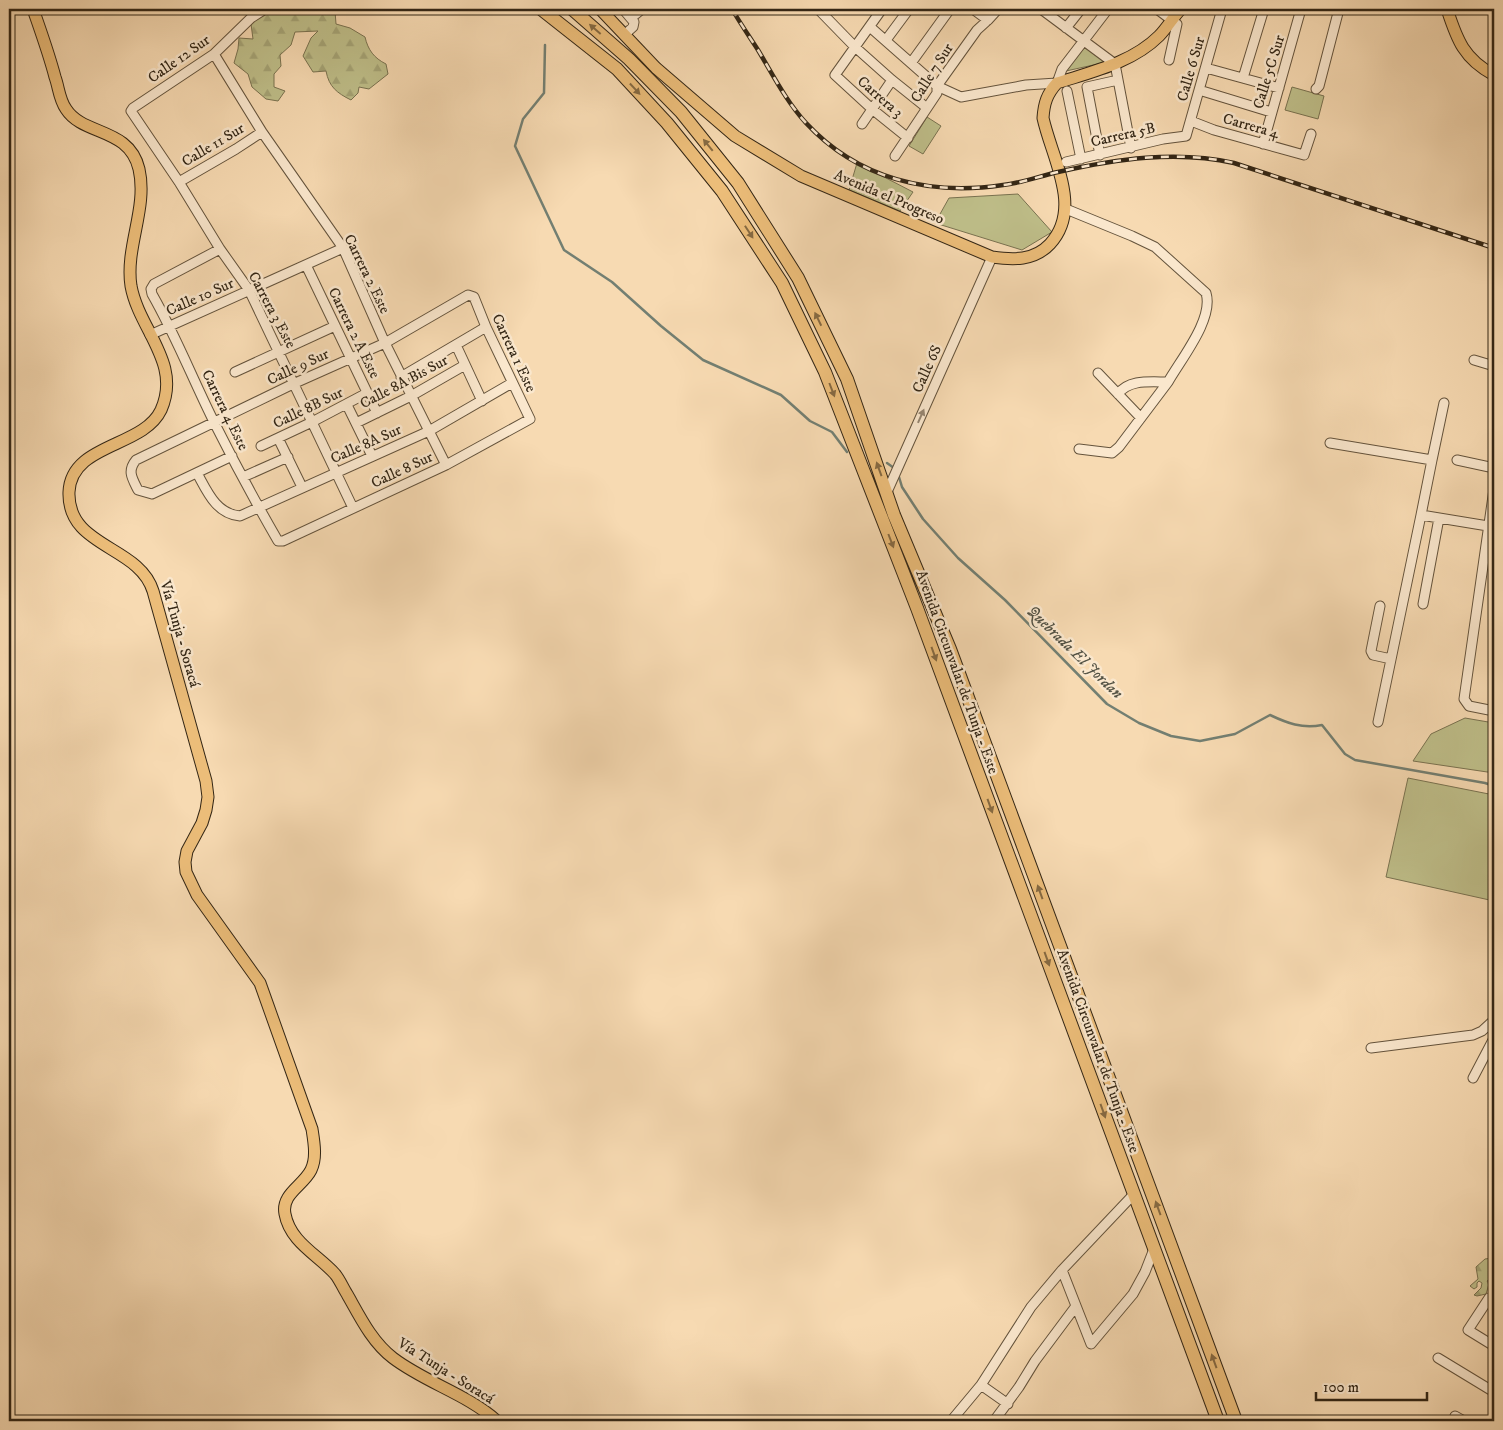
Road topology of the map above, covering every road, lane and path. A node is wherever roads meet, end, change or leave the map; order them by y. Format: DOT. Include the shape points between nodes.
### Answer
graph roads {
  1 [pos="33,9"];
  2 [pos="265,9"];
  3 [pos="535,9"];
  4 [pos="542,9"];
  5 [pos="572,9"];
  6 [pos="600,9"];
  7 [pos="623,9"];
  8 [pos="642,9"];
  9 [pos="818,9"];
  10 [pos="882,9"];
  11 [pos="909,9"];
  12 [pos="950,9"];
  13 [pos="973,9"];
  14 [pos="998,9"];
  15 [pos="1041,9"];
  16 [pos="1081,9"];
  17 [pos="1108,9"];
  18 [pos="1156,9"];
  19 [pos="1181,9"];
  20 [pos="1222,9"];
  21 [pos="1264,9"];
  22 [pos="1301,9"];
  23 [pos="1339,9"];
  24 [pos="1447,9"];
  25 [pos="1054,13"];
  26 [pos="631,18"];
  27 [pos="1172,19"];
  28 [pos="988,20"];
  29 [pos="559,22"];
  30 [pos="870,27"];
  31 [pos="1066,28"];
  32 [pos="624,35"];
  33 [pos="886,40"];
  34 [pos="1084,41"];
  35 [pos="855,47"];
  36 [pos="214,54"];
  37 [pos="1169,60"];
  38 [pos="912,63"];
  39 [pos="1115,64"];
  40 [pos="1206,68"];
  41 [pos="1494,75"];
  42 [pos="1242,78"];
  43 [pos="892,80"];
  44 [pos="1118,80"];
  45 [pos="1057,83"];
  46 [pos="937,86"];
  47 [pos="1280,88"];
  48 [pos="1316,89"];
  49 [pos="1200,90"];
  50 [pos="1067,91"];
  51 [pos="927,108"];
  52 [pos="872,109"];
  53 [pos="131,111"];
  54 [pos="1271,112"];
  55 [pos="1191,121"];
  56 [pos="862,124"];
  57 [pos="262,132"];
  58 [pos="1311,134"];
  59 [pos="1186,136"];
  60 [pos="908,138"];
  61 [pos="1263,144"];
  62 [pos="1131,148"];
  63 [pos="1100,155"];
  64 [pos="895,156"];
  65 [pos="1081,159"];
  66 [pos="1066,162"];
  67 [pos="179,182"];
  68 [pos="1066,209"];
  69 [pos="343,248"];
  70 [pos="220,249"];
  71 [pos="992,257"];
  72 [pos="306,265"];
  73 [pos="153,289"];
  74 [pos="249,290"];
  75 [pos="474,297"];
  76 [pos="135,299"];
  77 [pos="170,326"];
  78 [pos="335,326"];
  79 [pos="486,327"];
  80 [pos="150,335"];
  81 [pos="385,343"];
  82 [pos="456,345"];
  83 [pos="280,352"];
  84 [pos="350,358"];
  85 [pos="1474,360"];
  86 [pos="465,365"];
  87 [pos="1494,366"];
  88 [pos="235,372"];
  89 [pos="1098,373"];
  90 [pos="402,377"];
  91 [pos="1168,382"];
  92 [pos="512,383"];
  93 [pos="294,384"];
  94 [pos="368,393"];
  95 [pos="1118,394"];
  96 [pos="411,396"];
  97 [pos="482,401"];
  98 [pos="1444,403"];
  99 [pos="346,405"];
  100 [pos="377,413"];
  101 [pos="1140,418"];
  102 [pos="530,419"];
  103 [pos="312,422"];
  104 [pos="214,423"];
  105 [pos="356,423"];
  106 [pos="429,431"];
  107 [pos="278,438"];
  108 [pos="1330,443"];
  109 [pos="261,446"];
  110 [pos="1079,449"];
  111 [pos="232,456"];
  112 [pos="372,456"];
  113 [pos="288,457"];
  114 [pos="1432,460"];
  115 [pos="1457,460"];
  116 [pos="446,464"];
  117 [pos="1494,468"];
  118 [pos="197,473"];
  119 [pos="336,473"];
  120 [pos="243,477"];
  121 [pos="302,487"];
  122 [pos="1494,489"];
  123 [pos="887,492"];
  124 [pos="258,508"];
  125 [pos="353,508"];
  126 [pos="1422,515"];
  127 [pos="1439,518"];
  128 [pos="1491,527"];
  129 [pos="283,542"];
  130 [pos="1423,604"];
  131 [pos="1380,606"];
  132 [pos="1391,659"];
  133 [pos="1494,711"];
  134 [pos="1378,722"];
  135 [pos="1494,1020"];
  136 [pos="1494,1038"];
  137 [pos="1371,1048"];
  138 [pos="1472,1078"];
  139 [pos="1134,1194"];
  140 [pos="1154,1249"];
  141 [pos="1062,1270"];
  142 [pos="1491,1300"];
  143 [pos="1076,1306"];
  144 [pos="1494,1346"];
  145 [pos="1438,1358"];
  146 [pos="980,1385"];
  147 [pos="1494,1392"];
  148 [pos="1008,1404"];
  149 [pos="1456,1416"];
  150 [pos="497,1421"];
  151 [pos="950,1421"];
  152 [pos="994,1421"];
  153 [pos="1218,1421"];
  154 [pos="1236,1421"];
  155 [pos="1464,1421"];
  1 -- 76 [label="main road, Vía Tunja - Soracá" via="66,110 79,121 124,144 134,155 139,168 140,204 131,263"];
  2 -- 36 [label="street, Calle 12 Sur" via="250,18"];
  3 -- 29 [label="highway"];
  4 -- 29 [label="highway, Avenida Circunvalar de Tunja - Este"];
  123 -- 5 [label="highway, Avenida Circunvalar de Tunja - Este, one-way" via="843,370 798,278 738,183 682,112 630,59"];
  6 -- 32 [label="main road, Avenida el Progreso"];
  7 -- 26 [label="street"];
  8 -- 26 [label="street"];
  9 -- 35 [label="street"];
  10 -- 30 [label="street"];
  11 -- 33 [label="street"];
  12 -- 38 [label="street"];
  13 -- 28 [label="street"];
  14 -- 28 [label="street, Calle 7 Sur"];
  15 -- 25 [label="street"];
  16 -- 31 [label="street"];
  17 -- 34 [label="street"];
  18 -- 27 [label="street"];
  19 -- 27 [label="main road"];
  20 -- 40 [label="street, Calle 6 Sur"];
  21 -- 42 [label="street"];
  22 -- 47 [label="street, Calle 5C Sur"];
  23 -- 48 [label="street"];
  24 -- 41 [label="main road" via="1460,44 1471,59"];
  25 -- 31 [label="street"];
  26 -- 32 [label="street" via="634,27"];
  27 -- 37 [label="street" via="1177,24"];
  27 -- 39 [label="main road" via="1146,47"];
  28 -- 46 [label="street, Calle 7 Sur" via="976,30"];
  29 -- 139 [label="highway, Avenida Circunvalar de Tunja - Este, one-way" via="617,69 667,123 722,191 782,283 825,372 879,510"];
  30 -- 33 [label="street"];
  30 -- 35 [label="street"];
  31 -- 34 [label="street"];
  32 -- 71 [label="main road, Avenida el Progreso" via="735,136 801,176"];
  33 -- 38 [label="street"];
  34 -- 39 [label="street"];
  34 -- 45 [label="street" via="1062,69"];
  35 -- 43 [label="street"];
  35 -- 52 [label="street, Carrera 3" via="835,76"];
  36 -- 53 [label="street, Calle 12 Sur"];
  36 -- 57 [label="street, Carrera 2 Este"];
  38 -- 46 [label="street"];
  39 -- 44 [label="street"];
  39 -- 45 [label="main road"];
  40 -- 42 [label="street"];
  40 -- 49 [label="street, Calle 6 Sur"];
  42 -- 47 [label="street"];
  43 -- 51 [label="street"];
  43 -- 52 [label="street"];
  44 -- 62 [label="street"];
  44 -- 63 [label="street" via="1086,87"];
  45 -- 46 [label="street" via="961,97"];
  45 -- 68 [label="main road, Avenida el Progreso" via="1044,104 1043,118"];
  46 -- 51 [label="street, Calle 7 Sur" via="937,93"];
  47 -- 54 [label="street, Calle 5C Sur"];
  49 -- 54 [label="street"];
  49 -- 55 [label="street, Calle 6 Sur"];
  50 -- 65 [label="street"];
  51 -- 60 [label="street, Calle 7 Sur"];
  52 -- 56 [label="street"];
  52 -- 60 [label="street, Carrera 3"];
  53 -- 67 [label="street, Carrera 3 Este"];
  54 -- 61 [label="street, Calle 5C Sur"];
  55 -- 59 [label="street, Calle 6 Sur"];
  55 -- 61 [label="street, Carrera 4"];
  57 -- 67 [label="street, Calle 11 Sur"];
  57 -- 69 [label="street, Carrera 2 Este"];
  58 -- 61 [label="street, Carrera 4" via="1304,155"];
  59 -- 62 [label="street, Carrera 5B"];
  60 -- 64 [label="street, Calle 7 Sur"];
  62 -- 63 [label="street, Carrera 5B"];
  63 -- 65 [label="street, Carrera 5B"];
  65 -- 66 [label="street, Carrera 5B"];
  67 -- 70 [label="street, Carrera 3 Este"];
  68 -- 71 [label="main road, Avenida el Progreso" via="1056,237 1035,255 1008,259"];
  68 -- 91 [label="street" via="1155,247 1206,293 1207,313"];
  69 -- 72 [label="street, Calle 10 Sur"];
  69 -- 81 [label="street, Carrera 2 Este"];
  70 -- 73 [label="street"];
  70 -- 74 [label="street, Carrera 3 Este"];
  123 -- 71 [label="street, Calle 6S, one-way"];
  72 -- 74 [label="street, Calle 10 Sur"];
  72 -- 78 [label="street, Carrera 2 A Este"];
  73 -- 76 [label="street"];
  73 -- 77 [label="street, Carrera 4 Este"];
  74 -- 77 [label="street, Calle 10 Sur"];
  74 -- 83 [label="street, Carrera 3 Este"];
  75 -- 79 [label="street, Carrera 1 Este"];
  75 -- 81 [label="street, Calle 9 Sur" via="465,296"];
  76 -- 80 [label="main road, Vía Tunja - Soracá"];
  77 -- 80 [label="street, Calle 10 Sur"];
  77 -- 104 [label="street, Carrera 4 Este"];
  78 -- 83 [label="street"];
  78 -- 84 [label="street, Carrera 2 A Este"];
  79 -- 82 [label="street"];
  79 -- 92 [label="street, Carrera 1 Este"];
  80 -- 150 [label="main road, Vía Tunja - Soracá" via="166,368 168,380 160,411 153,422 141,431 90,457 77,468 71,479 71,506 75,518 93,539 131,562 150,582 208,796 202,823 187,851 186,872 197,895 260,983 312,1129 315,1150 311,1171 286,1199 284,1212 287,1223 294,1236 336,1275 372,1338 392,1358 468,1400"];
  81 -- 84 [label="street, Calle 9 Sur"];
  81 -- 90 [label="street, Carrera 2 Este"];
  82 -- 86 [label="street"];
  82 -- 90 [label="street"];
  83 -- 88 [label="street"];
  83 -- 93 [label="street, Carrera 3 Este"];
  84 -- 93 [label="street, Calle 9 Sur"];
  84 -- 94 [label="street, Carrera 2 A Este"];
  85 -- 87 [label="street"];
  86 -- 96 [label="street, Calle 8A Bis Sur"];
  86 -- 97 [label="street"];
  89 -- 95 [label="street"];
  90 -- 96 [label="street, Carrera 2 Este"];
  91 -- 95 [label="street" via="1129,384"];
  91 -- 101 [label="street"];
  92 -- 97 [label="street, Calle 8A Sur"];
  92 -- 102 [label="street, Carrera 1 Este"];
  93 -- 103 [label="street, Carrera 3 Este"];
  93 -- 104 [label="street, Calle 9 Sur"];
  94 -- 99 [label="street, Calle 8B Sur"];
  94 -- 100 [label="street, Carrera 2 A Este"];
  95 -- 101 [label="street"];
  96 -- 100 [label="street, Calle 8A Bis Sur"];
  96 -- 106 [label="street, Carrera 2 Este"];
  97 -- 106 [label="street, Calle 8A Sur"];
  98 -- 114 [label="street"];
  99 -- 103 [label="street, Calle 8B Sur"];
  99 -- 105 [label="street"];
  100 -- 105 [label="street, Calle 8A Bis Sur"];
  101 -- 110 [label="street" via="1112,453"];
  102 -- 116 [label="street, Calle 8 Sur"];
  103 -- 107 [label="street, Calle 8B Sur"];
  103 -- 119 [label="street, Carrera 3 Este"];
  104 -- 111 [label="street, Carrera 4 Este"];
  104 -- 118 [label="street, Calle 9 Sur" via="136,460 130,474 138,490 152,494"];
  105 -- 112 [label="street"];
  106 -- 112 [label="street, Calle 8A Sur"];
  106 -- 116 [label="street, Carrera 2 Este"];
  107 -- 109 [label="street, Calle 8B Sur"];
  107 -- 113 [label="street"];
  108 -- 114 [label="street"];
  111 -- 118 [label="street"];
  111 -- 120 [label="street, Carrera 4 Este"];
  112 -- 119 [label="street, Calle 8A Sur"];
  113 -- 120 [label="street"];
  113 -- 121 [label="street"];
  114 -- 126 [label="street"];
  115 -- 117 [label="street"];
  116 -- 125 [label="street, Calle 8 Sur"];
  118 -- 124 [label="street, Calle 8A Sur" via="213,503 226,511 240,516"];
  119 -- 121 [label="street, Calle 8A Sur"];
  119 -- 125 [label="street, Carrera 3 Este"];
  120 -- 124 [label="street, Carrera 4 Este"];
  121 -- 124 [label="street, Calle 8A Sur"];
  122 -- 128 [label="street"];
  154 -- 123 [label="highway, Avenida Circunvalar de Tunja - Este, one-way" via="950,648"];
  124 -- 129 [label="street, Carrera 4 Este" via="278,541"];
  125 -- 129 [label="street, Calle 8 Sur"];
  126 -- 127 [label="street"];
  126 -- 132 [label="street"];
  127 -- 128 [label="street"];
  127 -- 130 [label="street"];
  128 -- 133 [label="street" via="1464,700 1469,706"];
  131 -- 132 [label="street" via="1371,651 1374,655"];
  132 -- 134 [label="street"];
  135 -- 137 [label="street" via="1473,1035"];
  136 -- 138 [label="street"];
  139 -- 140 [label="highway, Avenida Circunvalar de Tunja - Este"];
  139 -- 141 [label="street"];
  140 -- 143 [label="street" via="1133,1294 1091,1344"];
  140 -- 153 [label="highway, Avenida Circunvalar de Tunja - Este"];
  141 -- 143 [label="street"];
  141 -- 146 [label="street" via="1030,1307"];
  142 -- 144 [label="street" via="1468,1330"];
  143 -- 148 [label="street"];
  145 -- 147 [label="street"];
  146 -- 148 [label="street"];
  146 -- 151 [label="street"];
  148 -- 152 [label="street"];
  149 -- 155 [label="street"];
}
